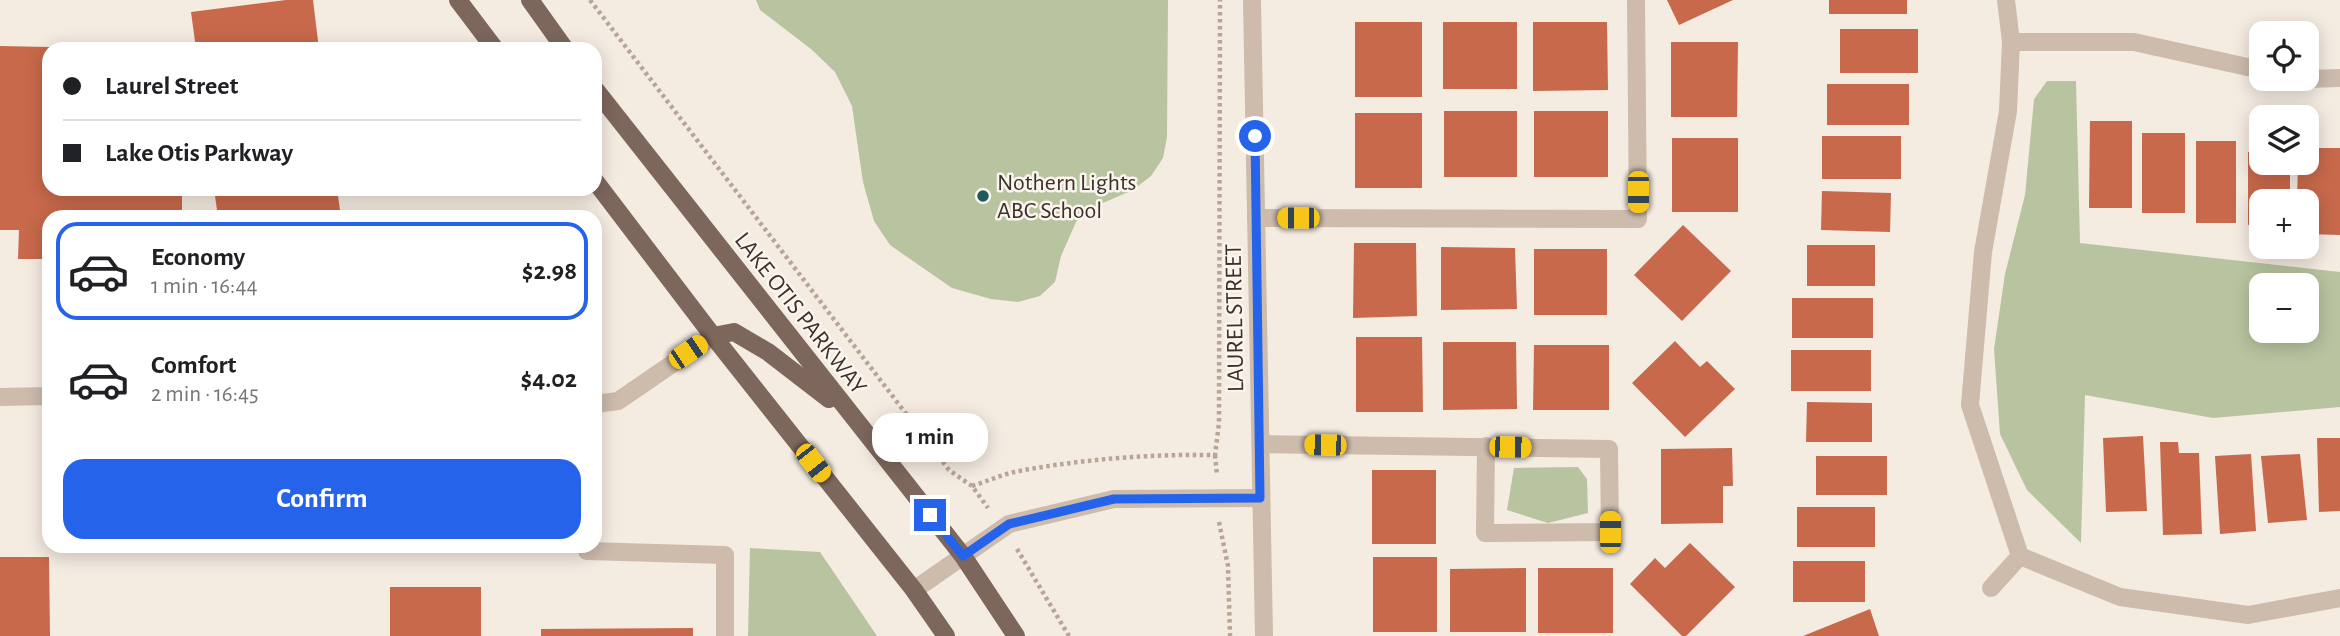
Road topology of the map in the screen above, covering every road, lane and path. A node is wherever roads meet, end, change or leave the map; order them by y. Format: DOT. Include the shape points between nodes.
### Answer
graph roads {
  1 [pos="458,0"];
  2 [pos="530,0"];
  3 [pos="590,0"];
  4 [pos="1220,0"];
  5 [pos="1252,0"];
  6 [pos="1636,0"];
  7 [pos="2006,0"];
  8 [pos="490,42"];
  9 [pos="560,42"];
  10 [pos="2011,42"];
  11 [pos="2249,67"];
  12 [pos="2340,78"];
  13 [pos="2319,79"];
  14 [pos="602,98"];
  15 [pos="602,190"];
  16 [pos="1256,218"];
  17 [pos="713,336"];
  18 [pos="42,396"];
  19 [pos="0,397"];
  20 [pos="602,403"];
  21 [pos="846,411"];
  22 [pos="1261,444"];
  23 [pos="1486,446"];
  24 [pos="972,486"];
  25 [pos="1260,498"];
  26 [pos="1219,519"];
  27 [pos="1003,529"];
  28 [pos="602,551"];
  29 [pos="963,556"];
  30 [pos="2020,556"];
  31 [pos="1991,588"];
  32 [pos="914,590"];
  33 [pos="2340,598"];
  34 [pos="725,636"];
  35 [pos="946,636"];
  36 [pos="1016,636"];
  37 [pos="1069,636"];
  38 [pos="1230,636"];
  39 [pos="1264,636"];
  1 -- 8 [label="main road"];
  2 -- 9 [label="main road"];
  3 -- 24 [label="path" via="949,470"];
  4 -- 24 [label="path" via="1219,423 1215,455 1157,454 1070,464 1017,471"];
  5 -- 16 [label="street, LAUREL STREET"];
  6 -- 16 [label="street" via="1638,219"];
  7 -- 10 [label="street"];
  10 -- 11 [label="street" via="2134,42"];
  10 -- 30 [label="street" via="2008,111 1983,252 1970,405"];
  12 -- 13 [label="street"];
  14 -- 21 [label="main road, LAKE OTIS PARKWAY"];
  15 -- 17 [label="main road"];
  16 -- 22 [label="street, LAUREL STREET"];
  17 -- 20 [label="street" via="618,401"];
  17 -- 21 [label="main road" via="734,332"];
  17 -- 32 [label="main road"];
  18 -- 19 [label="street"];
  21 -- 29 [label="main road, LAKE OTIS PARKWAY"];
  22 -- 23 [label="street"];
  22 -- 25 [label="street, LAUREL STREET"];
  23 -- 23 [label="street" via="1609,449 1610,532 1485,533"];
  24 -- 27 [label="path"];
  25 -- 27 [label="street" via="1114,499"];
  25 -- 39 [label="street, LAUREL STREET"];
  26 -- 38 [label="path" via="1228,566"];
  27 -- 29 [label="street"];
  27 -- 37 [label="path"];
  28 -- 34 [label="street" via="725,555"];
  29 -- 32 [label="street"];
  29 -- 36 [label="main road, LAKE OTIS PARKWAY"];
  30 -- 31 [label="street"];
  30 -- 33 [label="street" via="2120,597 2248,615"];
  32 -- 35 [label="main road"];
}
